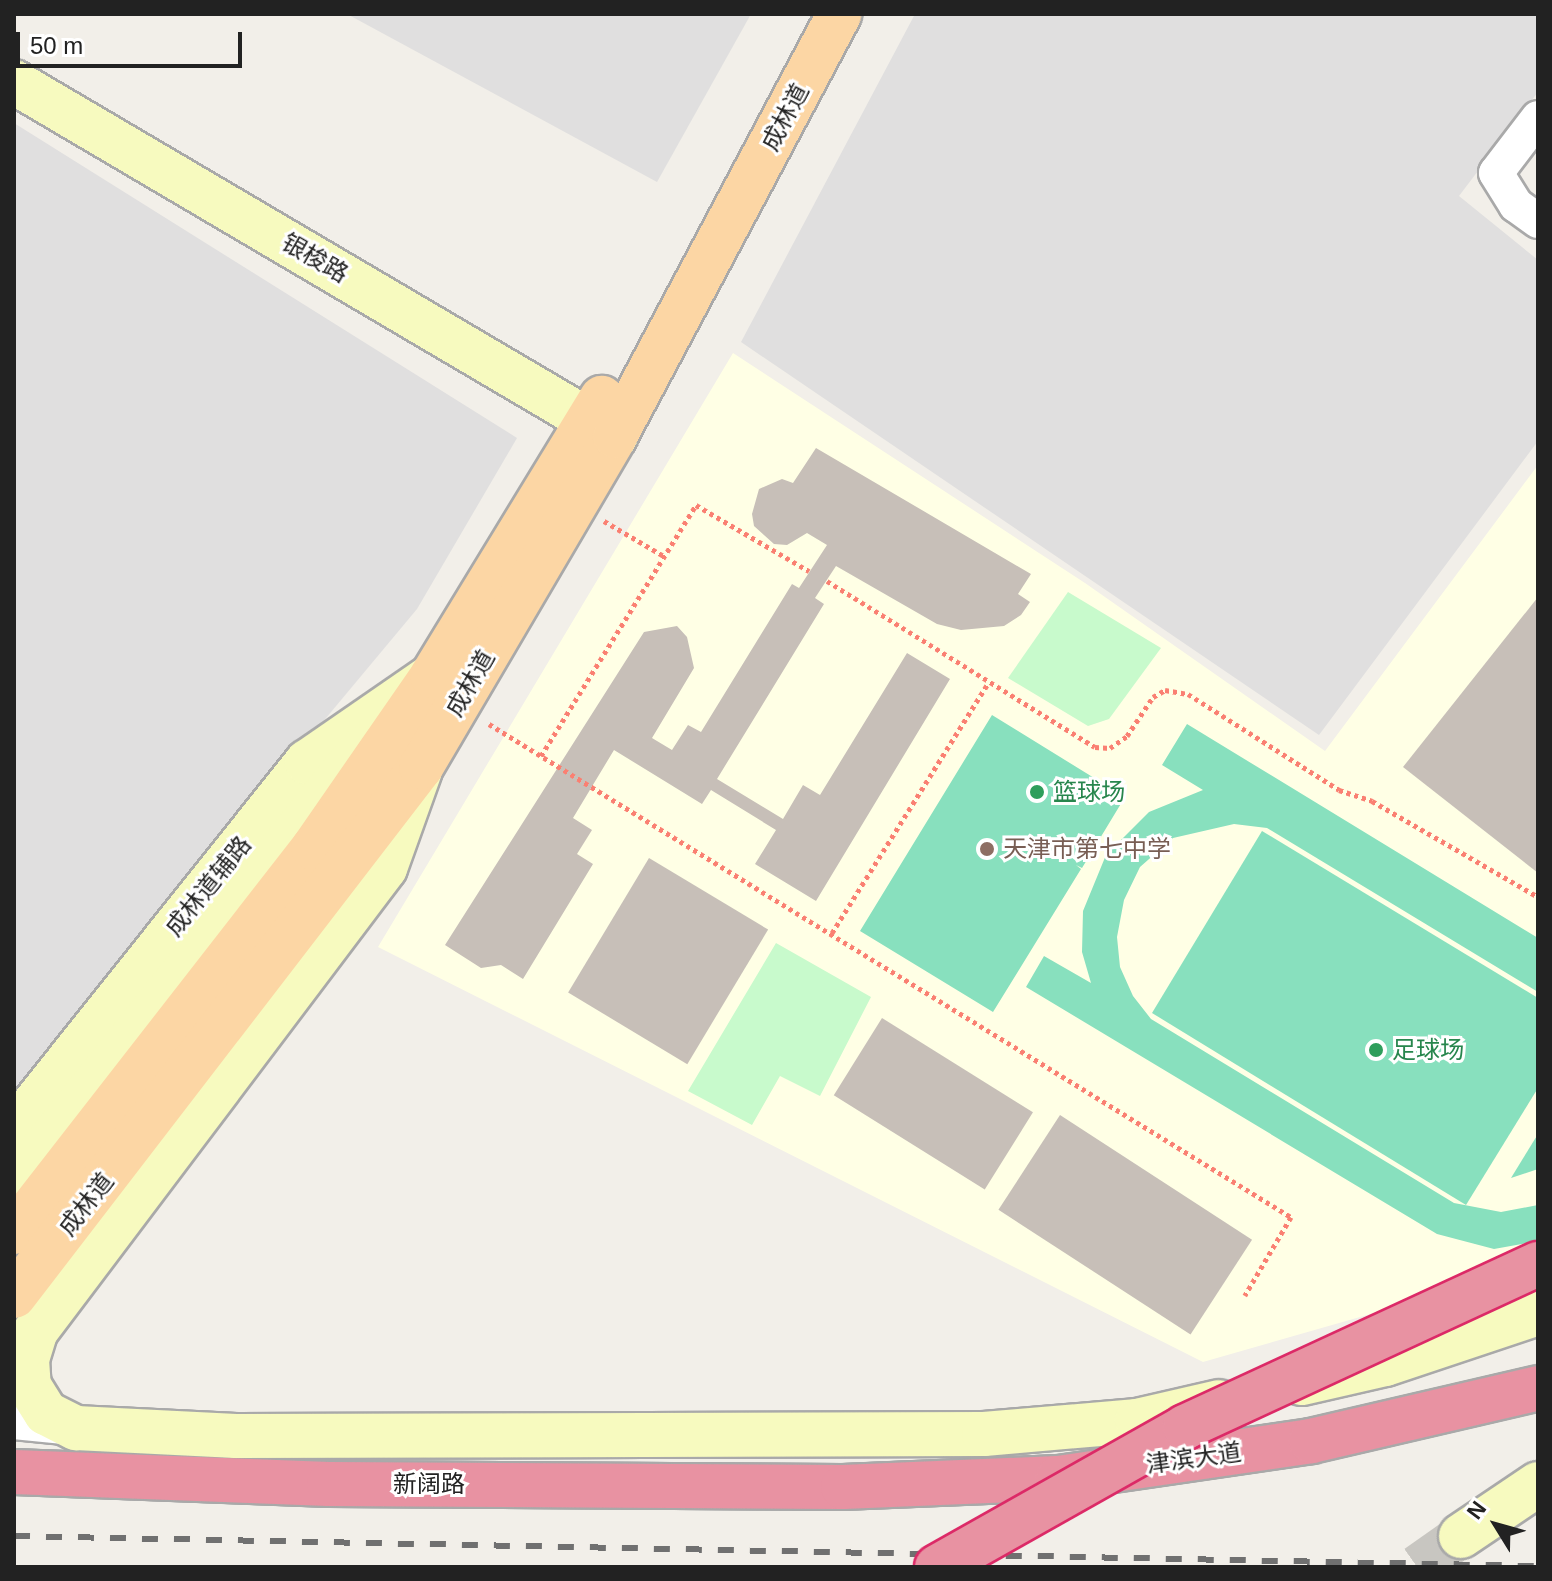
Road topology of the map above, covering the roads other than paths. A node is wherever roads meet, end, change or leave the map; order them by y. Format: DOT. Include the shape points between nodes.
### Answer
graph roads {
  1 [pos="810,14"];
  2 [pos="839,14"];
  3 [pos="14,82"];
  4 [pos="1538,118"];
  5 [pos="1538,221"];
  6 [pos="602,428"];
  7 [pos="445,690"];
  8 [pos="14,1129"];
  9 [pos="14,1185"];
  10 [pos="14,1232"];
  11 [pos="1538,1264"];
  12 [pos="1538,1313"];
  13 [pos="21,1329"];
  14 [pos="1538,1388"];
  15 [pos="14,1422"];
  16 [pos="76,1428"];
  17 [pos="1106,1471"];
  18 [pos="14,1472"];
  19 [pos="1538,1484"];
  20 [pos="843,1487"];
  21 [pos="1461,1536"];
  22 [pos="937,1567"];
  1 -- 6 [label="main road, 成林道"];
  2 -- 6 [label="main road, 成林道"];
  3 -- 6 [label="street, 银梭路"];
  4 -- 5 [label="street" via="1496,173 1516,205"];
  6 -- 7 [label="main road, 成林道"];
  6 -- 7 [label="main road, 成林道" via="576,504"];
  7 -- 8 [label="street, 成林道辅路" via="307,762"];
  7 -- 9 [label="street" via="337,777"];
  7 -- 10 [label="main road, 成林道" via="313,848"];
  7 -- 13 [label="main road, 成林道" via="421,767"];
  11 -- 17 [label="highway, bridge" via="1264,1389"];
  12 -- 16 [label="street" via="1385,1364 1137,1421 984,1434 236,1436"];
  13 -- 16 [label="street" via="29,1386 46,1413"];
  14 -- 17 [label="highway, 津滨大道" via="1311,1441"];
  15 -- 16 [label="street"];
  17 -- 20 [label="highway, 津滨大道"];
  17 -- 22 [label="highway, bridge"];
  18 -- 20 [label="highway, 新阔路" via="329,1484"];
  19 -- 21 [label="street"];
}
